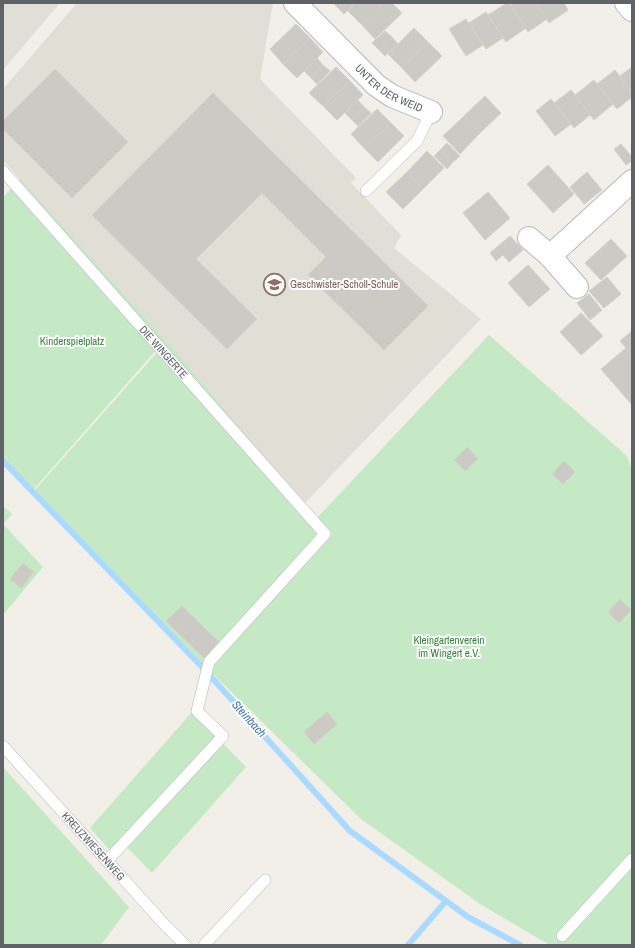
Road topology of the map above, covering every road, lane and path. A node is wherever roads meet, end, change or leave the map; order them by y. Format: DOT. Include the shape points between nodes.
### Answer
graph roads {
  1 [pos="295,3"];
  2 [pos="626,3"];
  3 [pos="632,10"];
  4 [pos="431,112"];
  5 [pos="3,171"];
  6 [pos="632,181"];
  7 [pos="366,191"];
  8 [pos="530,238"];
  9 [pos="550,256"];
  10 [pos="577,287"];
  11 [pos="3,746"];
  12 [pos="632,859"];
  13 [pos="107,861"];
  14 [pos="266,880"];
  15 [pos="562,936"];
  16 [pos="186,945"];
  17 [pos="204,945"];
  1 -- 4 [label="street, UNTER DER WEID" via="376,85 392,96"];
  2 -- 3 [label="street"];
  4 -- 7 [label="lane, UNTER DER WEID" via="417,141"];
  5 -- 13 [label="lane, DIE WINGERTE" via="325,534 209,662 197,711 223,736"];
  6 -- 9 [label="street"];
  8 -- 9 [label="street"];
  9 -- 10 [label="street"];
  11 -- 13 [label="lane, KREUZWIESENWEG"];
  12 -- 15 [label="lane"];
  13 -- 16 [label="lane, KREUZWIESENWEG"];
  14 -- 17 [label="lane"];
}
